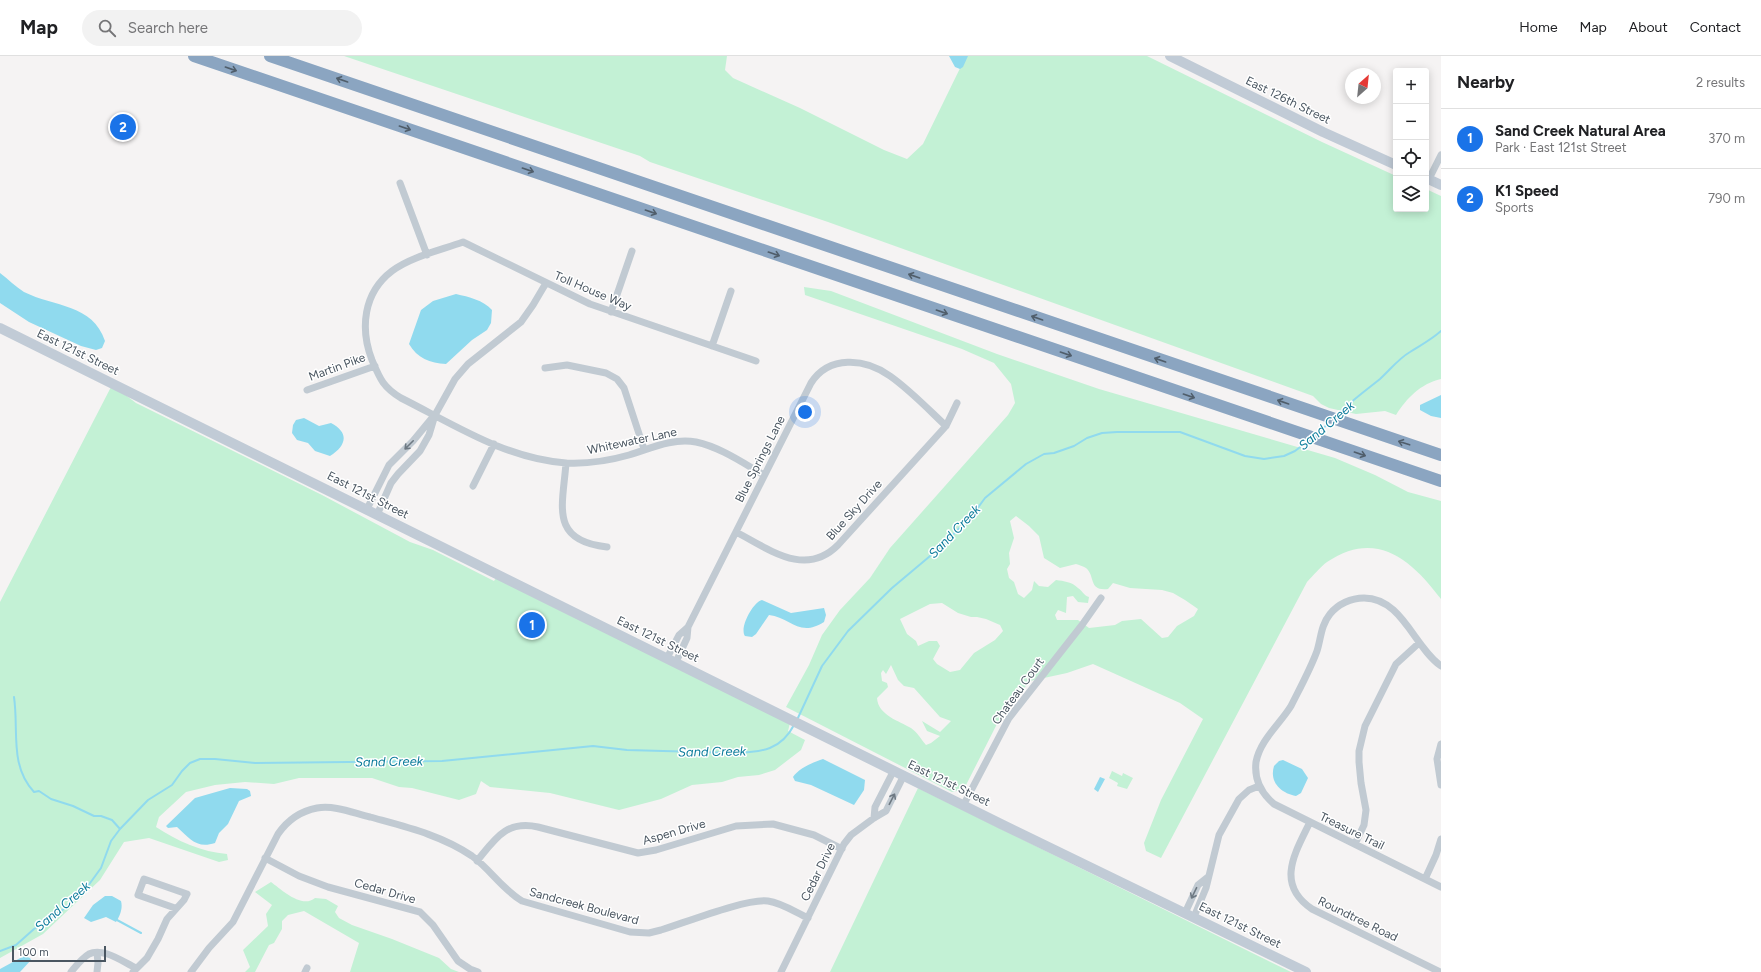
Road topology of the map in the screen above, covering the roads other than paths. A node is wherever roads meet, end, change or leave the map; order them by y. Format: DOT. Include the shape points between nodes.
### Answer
graph roads {
  1 [pos="194,56"];
  2 [pos="270,56"];
  3 [pos="1170,56"];
  4 [pos="1441,155"];
  5 [pos="1393,164"];
  6 [pos="1435,181"];
  7 [pos="400,183"];
  8 [pos="632,251"];
  9 [pos="427,255"];
  10 [pos="546,283"];
  11 [pos="731,291"];
  12 [pos="612,312"];
  13 [pos="0,328"];
  14 [pos="712,346"];
  15 [pos="756,361"];
  16 [pos="374,366"];
  17 [pos="545,368"];
  18 [pos="307,390"];
  19 [pos="957,402"];
  20 [pos="435,415"];
  21 [pos="946,426"];
  22 [pos="494,444"];
  23 [pos="644,449"];
  24 [pos="1441,455"];
  25 [pos="566,462"];
  26 [pos="764,475"];
  27 [pos="1441,481"];
  28 [pos="473,486"];
  29 [pos="367,509"];
  30 [pos="377,515"];
  31 [pos="736,532"];
  32 [pos="607,547"];
  33 [pos="1101,598"];
  34 [pos="1419,643"];
  35 [pos="671,660"];
  36 [pos="1441,666"];
  37 [pos="1441,744"];
  38 [pos="894,770"];
  39 [pos="904,775"];
  40 [pos="1441,785"];
  41 [pos="1259,786"];
  42 [pos="964,804"];
  43 [pos="874,818"];
  44 [pos="1310,822"];
  45 [pos="1441,839"];
  46 [pos="1355,844"];
  47 [pos="842,849"];
  48 [pos="265,858"];
  49 [pos="477,861"];
  50 [pos="1425,879"];
  51 [pos="1441,887"];
  52 [pos="175,908"];
  53 [pos="1189,915"];
  54 [pos="808,918"];
  55 [pos="97,953"];
  56 [pos="134,970"];
  57 [pos="71,972"];
  58 [pos="97,972"];
  59 [pos="191,972"];
  60 [pos="478,972"];
  61 [pos="781,972"];
  62 [pos="1306,972"];
  63 [pos="1440,972"];
  1 -- 27 [label="highway, one-way"];
  24 -- 2 [label="highway, one-way"];
  3 -- 5 [label="street, East 126th Street"];
  4 -- 6 [label="street"];
  7 -- 9 [label="street"];
  8 -- 12 [label="street"];
  9 -- 10 [label="street, Toll House Way" via="463,242"];
  9 -- 16 [label="street, Toll House Way" via="391,272 372,297 365,317 364,332"];
  10 -- 12 [label="street, Toll House Way"];
  10 -- 20 [label="street" via="521,322 461,372"];
  11 -- 14 [label="street"];
  12 -- 14 [label="street, Toll House Way"];
  13 -- 29 [label="street, East 121st Street"];
  14 -- 15 [label="street, Toll House Way"];
  16 -- 18 [label="street, Martin Pike"];
  16 -- 20 [label="street, Whitewater Lane" via="387,389"];
  17 -- 23 [label="street" via="567,365 606,373 616,379 624,388"];
  19 -- 21 [label="street, Blue Sky Drive"];
  20 -- 22 [label="street, Whitewater Lane"];
  20 -- 29 [label="street, one-way" via="389,465"];
  20 -- 30 [label="street" via="429,435 420,451 391,483"];
  21 -- 26 [label="street, Blue Springs Lane" via="898,382 882,372 855,362 833,364 819,373 811,383"];
  21 -- 31 [label="street, Blue Sky Drive" via="826,555 806,561 790,558"];
  22 -- 25 [label="street, Whitewater Lane" via="528,457"];
  22 -- 28 [label="street"];
  23 -- 25 [label="street, Whitewater Lane" via="605,460"];
  23 -- 26 [label="street, Whitewater Lane" via="675,441 696,442 716,449"];
  25 -- 32 [label="street" via="562,512 564,524 570,534 578,539"];
  26 -- 31 [label="street, Blue Springs Lane"];
  29 -- 30 [label="street, East 121st Street"];
  30 -- 35 [label="street, East 121st Street"];
  31 -- 35 [label="street, Blue Springs Lane" via="688,627 679,635"];
  33 -- 42 [label="street, Chateau Court" via="1005,723"];
  34 -- 36 [label="street"];
  34 -- 41 [label="street" via="1395,611 1379,601 1364,598 1349,600 1335,608 1325,622 1312,662 1291,705 1260,751 1256,766"];
  34 -- 46 [label="street" via="1394,668 1363,733 1359,762 1366,810 1365,821"];
  35 -- 38 [label="street, East 121st Street"];
  37 -- 40 [label="street" via="1437,763"];
  38 -- 39 [label="street, East 121st Street"];
  38 -- 43 [label="street" via="875,807"];
  39 -- 42 [label="street, East 121st Street"];
  43 -- 39 [label="street, Cedar Drive, one-way" via="886,811"];
  41 -- 44 [label="street, Treasure Trail" via="1274,804"];
  41 -- 53 [label="street" via="1244,794 1232,810 1217,839 1208,877 1198,884"];
  42 -- 53 [label="street, East 121st Street"];
  43 -- 47 [label="street, Cedar Drive" via="851,835"];
  44 -- 46 [label="street, Treasure Trail"];
  44 -- 63 [label="street, Roundtree Road" via="1292,862 1291,880 1298,897 1312,909"];
  45 -- 50 [label="street"];
  46 -- 50 [label="street, Treasure Trail"];
  47 -- 49 [label="street, Aspen Drive" via="799,830 763,824 736,826 638,853 524,824 504,831"];
  47 -- 54 [label="street, Cedar Drive"];
  48 -- 49 [label="street, Sandcreek Boulevard" via="278,834 290,820 310,809 326,807 435,836 456,846"];
  48 -- 59 [label="street, Sandcreek Boulevard" via="233,922"];
  48 -- 60 [label="street, Cedar Drive" via="299,876 420,912 433,924 458,961"];
  49 -- 54 [label="street, Sandcreek Boulevard" via="511,894 522,901 630,932 649,933 760,901 772,902"];
  50 -- 51 [label="street, Treasure Trail"];
  52 -- 52 [label="street" via="138,895 144,879 187,894"];
  52 -- 56 [label="street" via="147,958"];
  53 -- 62 [label="street, East 121st Street"];
  54 -- 61 [label="street, Cedar Drive"];
  55 -- 56 [label="street" via="106,954"];
  55 -- 57 [label="street" via="88,954"];
  55 -- 58 [label="street"];
}
